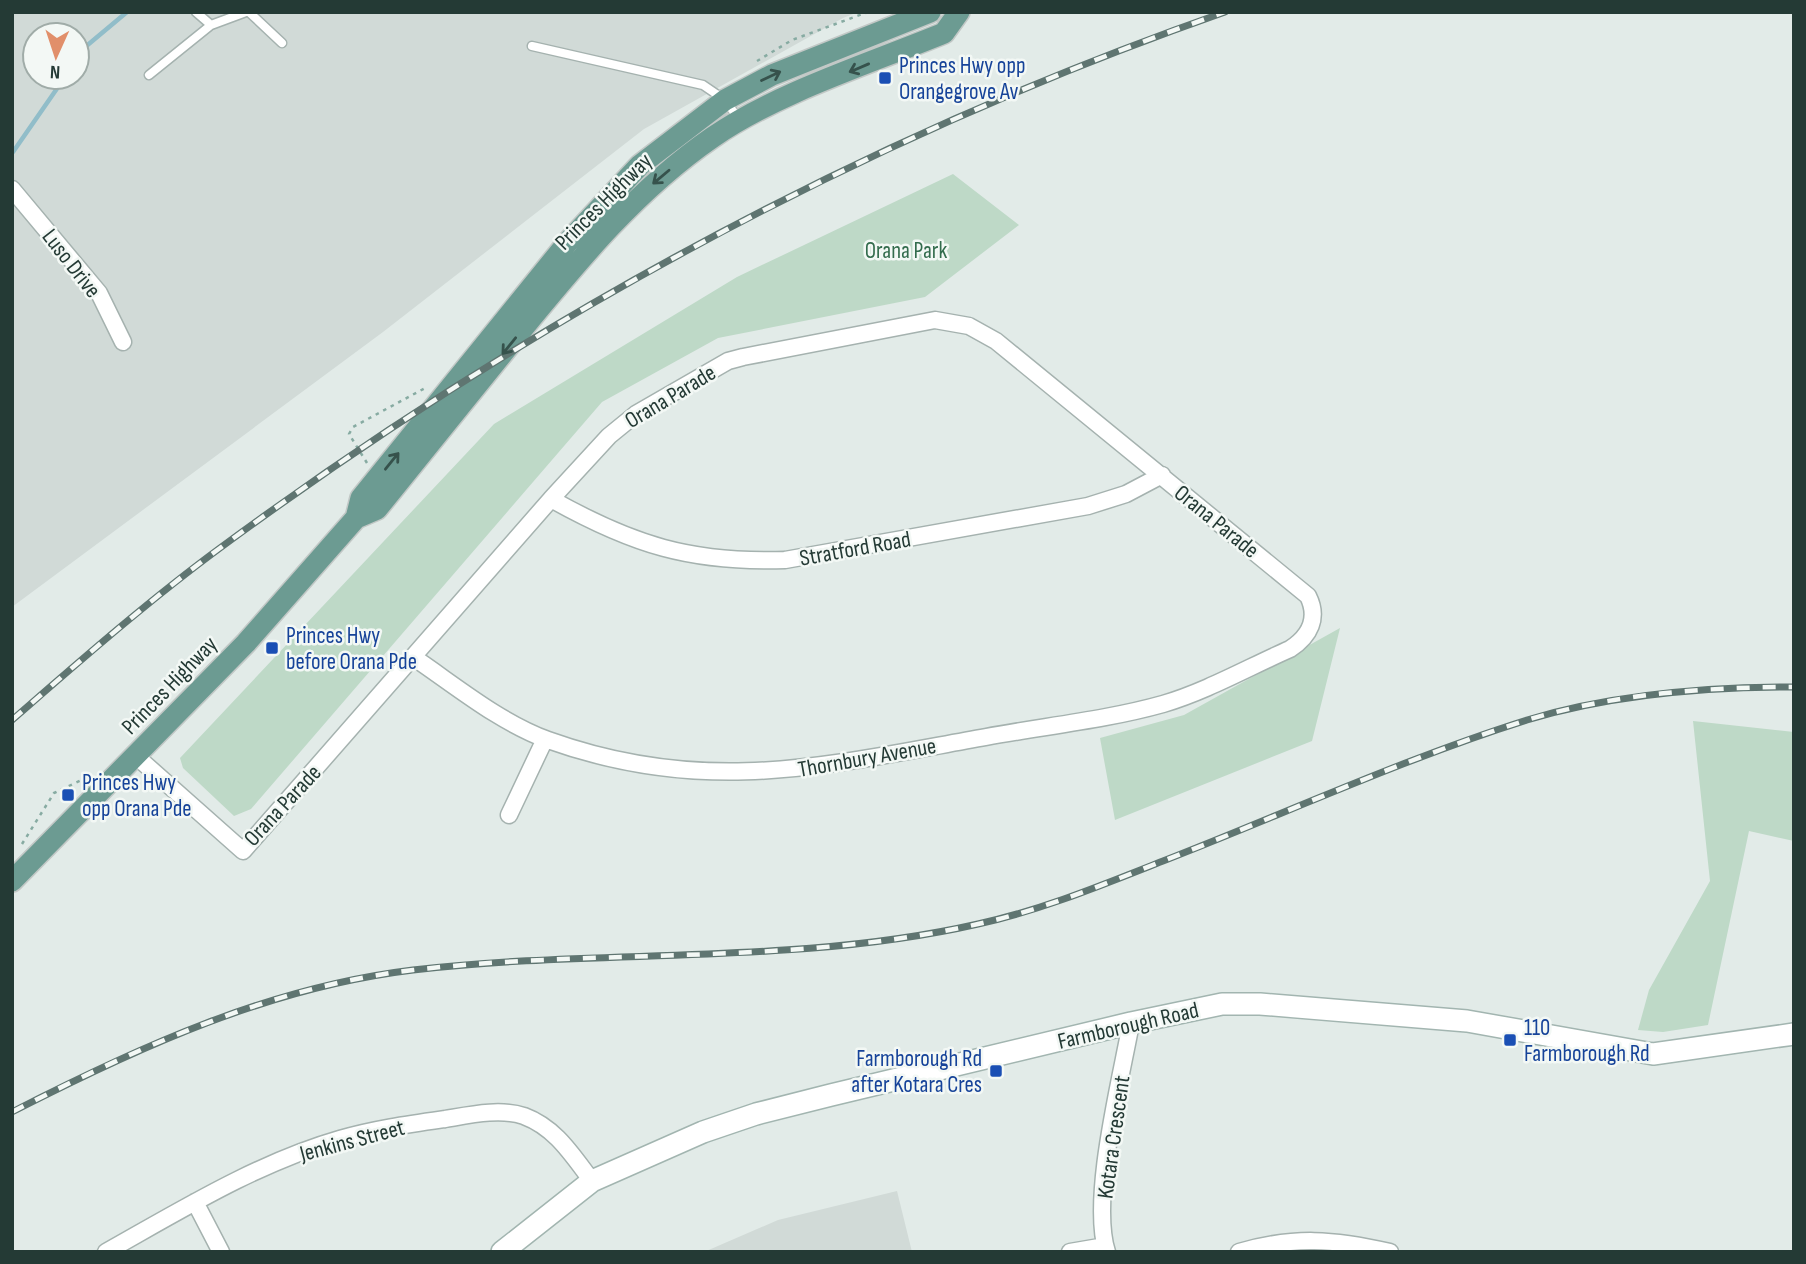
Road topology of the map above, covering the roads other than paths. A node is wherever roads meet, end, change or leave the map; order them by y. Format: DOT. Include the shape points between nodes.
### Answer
graph roads {
  1 [pos="196,12"];
  2 [pos="247,12"];
  3 [pos="930,12"];
  4 [pos="959,12"];
  5 [pos="211,25"];
  6 [pos="282,43"];
  7 [pos="532,46"];
  8 [pos="149,75"];
  9 [pos="725,100"];
  10 [pos="740,120"];
  11 [pos="12,189"];
  12 [pos="123,342"];
  13 [pos="1162,475"];
  14 [pos="551,499"];
  15 [pos="356,518"];
  16 [pos="1314,615"];
  17 [pos="413,657"];
  18 [pos="545,739"];
  19 [pos="137,757"];
  20 [pos="509,815"];
  21 [pos="12,881"];
  22 [pos="1131,1023"];
  23 [pos="1794,1034"];
  24 [pos="592,1181"];
  25 [pos="195,1202"];
  26 [pos="1106,1249"];
  27 [pos="505,1251"];
  28 [pos="106,1252"];
  29 [pos="221,1252"];
  30 [pos="1070,1252"];
  31 [pos="1239,1252"];
  32 [pos="1390,1252"];
  1 -- 5 [label="lane"];
  2 -- 5 [label="lane"];
  2 -- 6 [label="lane"];
  9 -- 3 [label="main road, Princes Highway, one-way" via="772,75"];
  4 -- 10 [label="main road, Princes Highway, one-way" via="944,33"];
  5 -- 8 [label="lane"];
  7 -- 9 [label="lane" via="703,85"];
  9 -- 10 [label="lane"];
  15 -- 9 [label="main road, Princes Highway, one-way" via="361,498 604,201 640,164"];
  10 -- 15 [label="main road, Princes Highway, one-way" via="673,168 612,222 377,509"];
  11 -- 12 [label="street, Luso Drive" via="99,293"];
  13 -- 14 [label="street, Stratford Road" via="1126,494 1088,506 785,560 740,561 662,549 622,536"];
  13 -- 14 [label="street, Orana Parade" via="996,341 969,326 935,320 727,361 621,424"];
  13 -- 16 [label="street, Orana Parade" via="1308,596"];
  14 -- 17 [label="street, Orana Parade"];
  15 -- 19 [label="main road, Princes Highway"];
  16 -- 18 [label="street, Thornbury Avenue" via="1307,635 1290,649 1164,704 832,765 754,773 678,770 602,757"];
  17 -- 18 [label="street, Thornbury Avenue"];
  17 -- 19 [label="street, Orana Parade" via="243,851"];
  18 -- 20 [label="street"];
  19 -- 21 [label="main road, Princes Highway"];
  22 -- 23 [label="street, Farmborough Road" via="1222,1004 1260,1004 1467,1021 1653,1054"];
  22 -- 24 [label="street, Farmborough Road" via="756,1114"];
  22 -- 26 [label="street, Kotara Crescent" via="1107,1162"];
  24 -- 25 [label="street, Jenkins Street" via="554,1133 521,1115 501,1113 402,1125 340,1139 287,1158"];
  24 -- 27 [label="street, Farmborough Road"];
  25 -- 28 [label="street, Jenkins Street"];
  25 -- 29 [label="street"];
  26 -- 30 [label="street"];
  31 -- 32 [label="street" via="1300,1239"];
}
